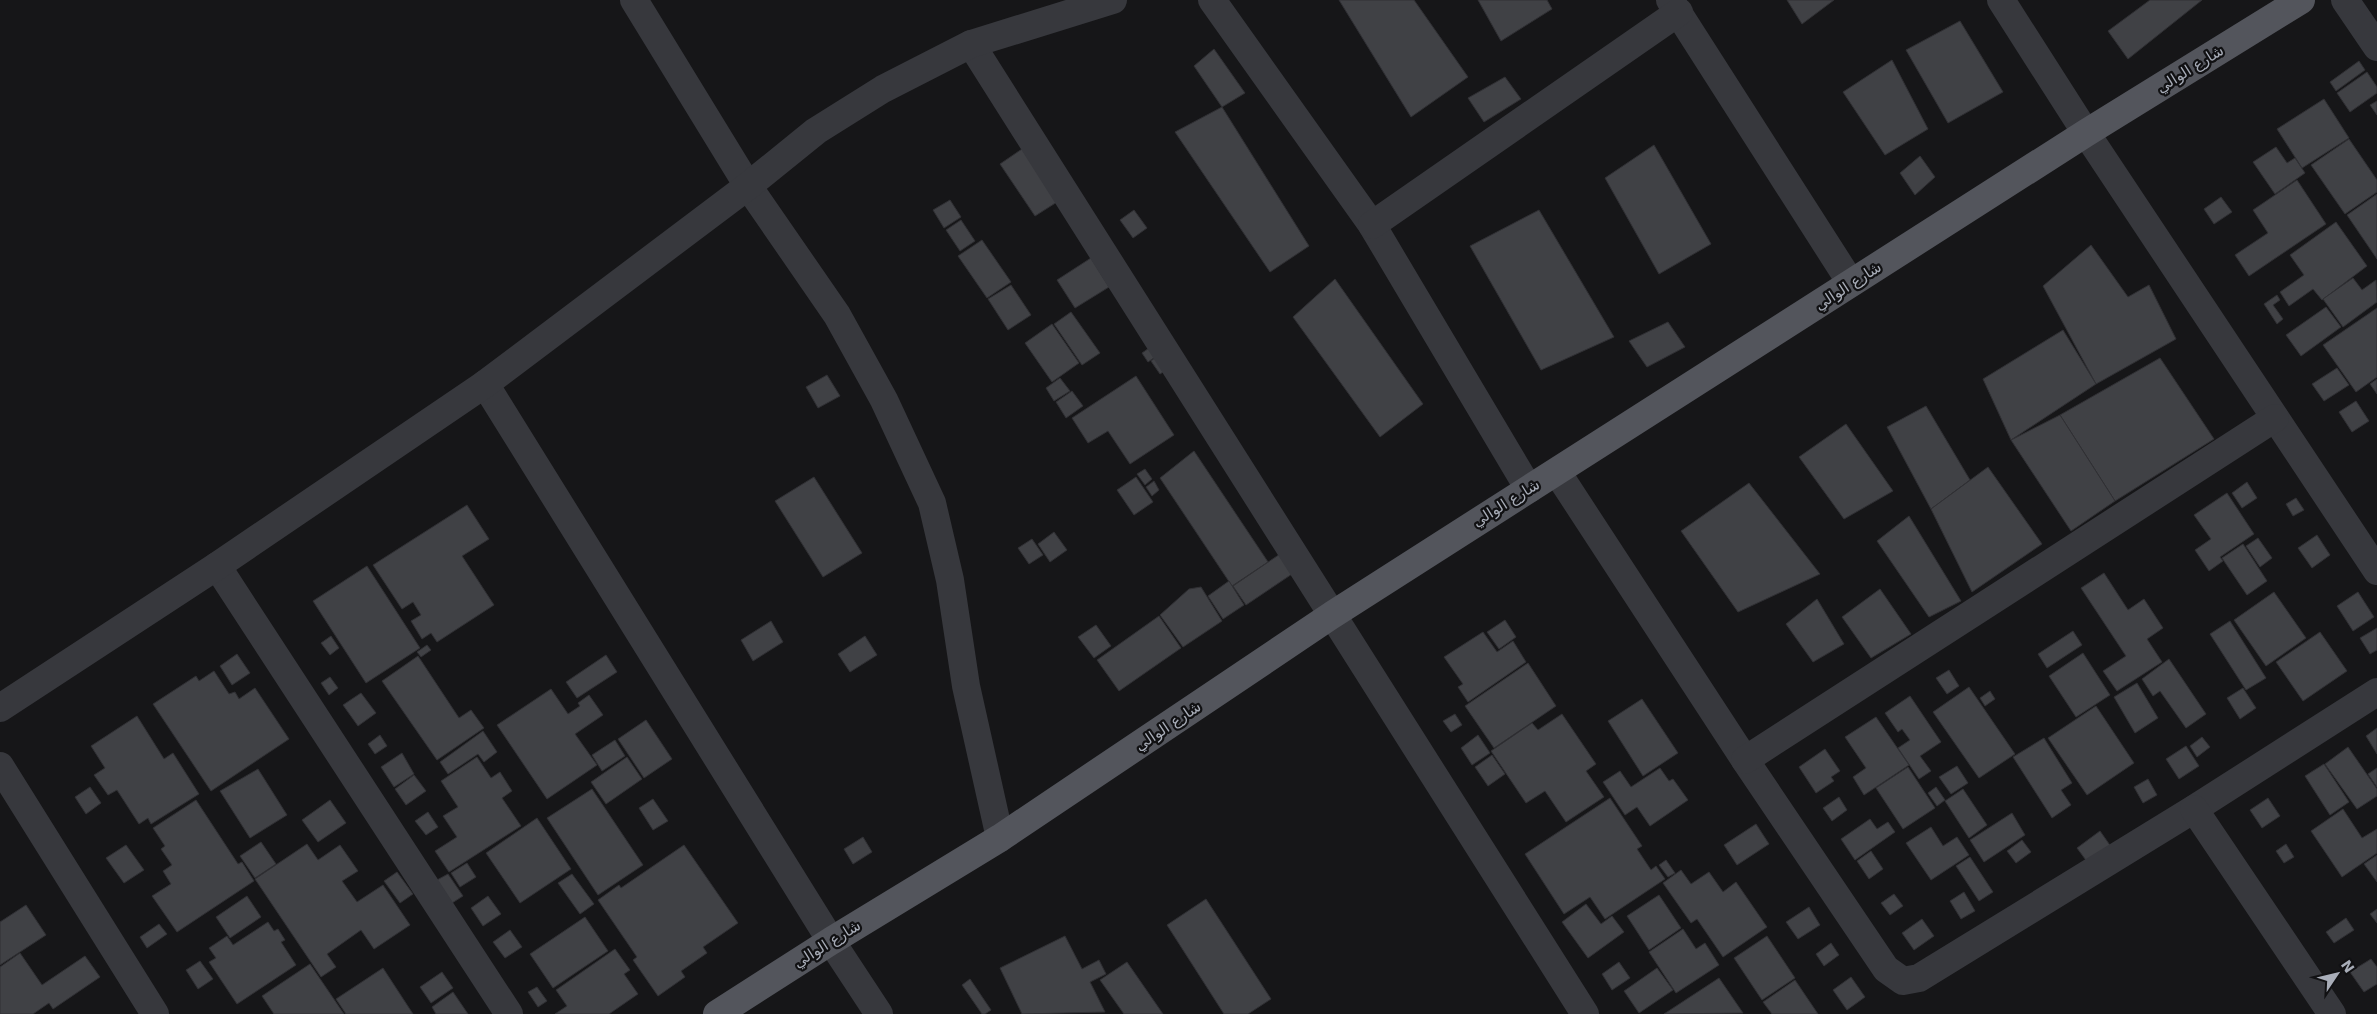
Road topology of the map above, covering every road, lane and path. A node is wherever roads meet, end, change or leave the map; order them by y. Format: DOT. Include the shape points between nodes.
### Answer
graph roads {
  1 [pos="634,0"];
  2 [pos="1112,0"];
  3 [pos="1212,0"];
  4 [pos="2001,0"];
  5 [pos="2301,0"];
  6 [pos="2345,0"];
  7 [pos="1674,6"];
  8 [pos="971,44"];
  9 [pos="2377,47"];
  10 [pos="2086,133"];
  11 [pos="748,186"];
  12 [pos="1372,225"];
  13 [pos="1852,283"];
  14 [pos="485,384"];
  15 [pos="2275,418"];
  16 [pos="1557,472"];
  17 [pos="1529,489"];
  18 [pos="217,566"];
  19 [pos="2377,571"];
  20 [pos="1332,615"];
  21 [pos="2377,692"];
  22 [pos="0,708"];
  23 [pos="1745,760"];
  24 [pos="0,766"];
  25 [pos="2194,809"];
  26 [pos="1000,838"];
  27 [pos="831,941"];
  28 [pos="155,1014"];
  29 [pos="509,1014"];
  30 [pos="717,1014"];
  31 [pos="879,1014"];
  32 [pos="1585,1014"];
  33 [pos="2332,1014"];
  1 -- 11 [label="street"];
  2 -- 8 [label="street"];
  3 -- 12 [label="street"];
  4 -- 10 [label="street"];
  5 -- 10 [label="main road, شارع الوالي"];
  6 -- 9 [label="street"];
  7 -- 12 [label="street"];
  7 -- 13 [label="street"];
  8 -- 11 [label="street" via="883,89 816,131"];
  8 -- 20 [label="street"];
  10 -- 13 [label="main road, شارع الوالي"];
  10 -- 15 [label="street"];
  11 -- 14 [label="street"];
  11 -- 26 [label="street" via="837,316 884,400 932,503 950,580 966,686"];
  12 -- 17 [label="street"];
  13 -- 16 [label="main road, شارع الوالي"];
  14 -- 18 [label="street"];
  14 -- 27 [label="street"];
  15 -- 19 [label="street"];
  15 -- 23 [label="street"];
  16 -- 17 [label="main road, شارع الوالي"];
  16 -- 23 [label="street"];
  17 -- 20 [label="main road, شارع الوالي"];
  18 -- 22 [label="street"];
  18 -- 29 [label="street"];
  20 -- 26 [label="main road, شارع الوالي"];
  20 -- 32 [label="street"];
  21 -- 25 [label="street"];
  23 -- 25 [label="street" via="1886,969 1904,981 1920,978"];
  24 -- 28 [label="street"];
  25 -- 33 [label="street"];
  26 -- 27 [label="main road, شارع الوالي"];
  27 -- 30 [label="main road, شارع الوالي"];
  27 -- 31 [label="street"];
}
